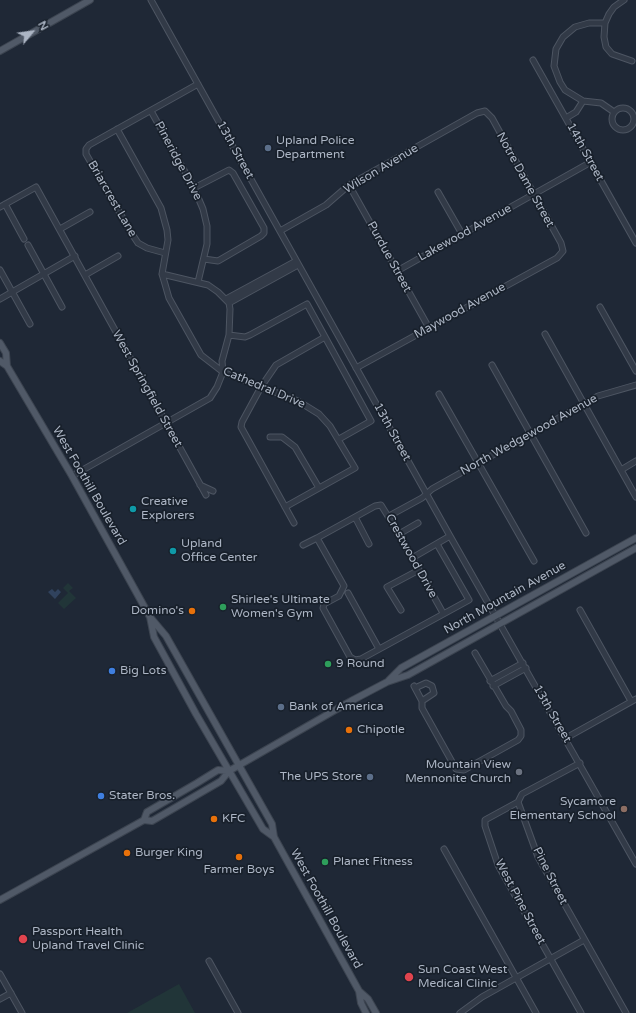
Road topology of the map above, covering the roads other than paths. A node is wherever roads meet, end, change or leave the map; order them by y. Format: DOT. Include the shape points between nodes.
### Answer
graph roads {
  1 [pos="90,0"];
  2 [pos="151,0"];
  3 [pos="624,0"];
  4 [pos="605,23"];
  5 [pos="0,50"];
  6 [pos="533,60"];
  7 [pos="632,61"];
  8 [pos="198,84"];
  9 [pos="583,101"];
  10 [pos="151,111"];
  11 [pos="485,111"];
  12 [pos="614,112"];
  13 [pos="566,118"];
  14 [pos="117,130"];
  15 [pos="591,162"];
  16 [pos="349,186"];
  17 [pos="194,188"];
  18 [pos="438,192"];
  19 [pos="533,194"];
  20 [pos="2,206"];
  21 [pos="90,212"];
  22 [pos="60,229"];
  23 [pos="280,231"];
  24 [pos="462,234"];
  25 [pos="634,234"];
  26 [pos="24,239"];
  27 [pos="636,243"];
  28 [pos="28,245"];
  29 [pos="563,251"];
  30 [pos="165,253"];
  31 [pos="75,256"];
  32 [pos="118,256"];
  33 [pos="204,259"];
  34 [pos="297,263"];
  35 [pos="0,270"];
  36 [pos="397,271"];
  37 [pos="44,273"];
  38 [pos="162,274"];
  39 [pos="85,275"];
  40 [pos="198,282"];
  41 [pos="12,292"];
  42 [pos="0,298"];
  43 [pos="227,301"];
  44 [pos="62,307"];
  45 [pos="600,307"];
  46 [pos="30,324"];
  47 [pos="429,328"];
  48 [pos="545,334"];
  49 [pos="229,335"];
  50 [pos="325,337"];
  51 [pos="0,343"];
  52 [pos="2,348"];
  53 [pos="0,361"];
  54 [pos="492,365"];
  55 [pos="7,366"];
  56 [pos="356,368"];
  57 [pos="223,372"];
  58 [pos="636,372"];
  59 [pos="636,385"];
  60 [pos="261,387"];
  61 [pos="439,394"];
  62 [pos="584,404"];
  63 [pos="166,423"];
  64 [pos="531,434"];
  65 [pos="270,437"];
  66 [pos="339,439"];
  67 [pos="636,461"];
  68 [pos="479,463"];
  69 [pos="621,470"];
  70 [pos="72,476"];
  71 [pos="200,484"];
  72 [pos="319,488"];
  73 [pos="213,491"];
  74 [pos="427,494"];
  75 [pos="206,495"];
  76 [pos="636,497"];
  77 [pos="285,508"];
  78 [pos="389,516"];
  79 [pos="355,517"];
  80 [pos="294,523"];
  81 [pos="418,524"];
  82 [pos="586,533"];
  83 [pos="399,534"];
  84 [pos="450,536"];
  85 [pos="317,538"];
  86 [pos="636,538"];
  87 [pos="369,544"];
  88 [pos="437,544"];
  89 [pos="303,545"];
  90 [pos="636,548"];
  91 [pos="412,558"];
  92 [pos="534,561"];
  93 [pos="419,570"];
  94 [pos="348,593"];
  95 [pos="401,610"];
  96 [pos="580,610"];
  97 [pos="443,614"];
  98 [pos="496,616"];
  99 [pos="150,617"];
  100 [pos="500,624"];
  101 [pos="379,649"];
  102 [pos="475,653"];
  103 [pos="525,665"];
  104 [pos="387,682"];
  105 [pos="492,683"];
  106 [pos="633,700"];
  107 [pos="422,701"];
  108 [pos="566,738"];
  109 [pos="580,763"];
  110 [pos="240,765"];
  111 [pos="229,771"];
  112 [pos="518,802"];
  113 [pos="144,820"];
  114 [pos="274,837"];
  115 [pos="444,849"];
  116 [pos="636,864"];
  117 [pos="0,900"];
  118 [pos="584,940"];
  119 [pos="551,958"];
  120 [pos="209,961"];
  121 [pos="0,974"];
  122 [pos="517,978"];
  123 [pos="359,991"];
  124 [pos="11,993"];
  125 [pos="0,999"];
  126 [pos="22,1013"];
  127 [pos="238,1013"];
  128 [pos="366,1013"];
  129 [pos="376,1013"];
  130 [pos="460,1013"];
  131 [pos="536,1013"];
  132 [pos="581,1013"];
  133 [pos="626,1013"];
  1 -- 5 [label="main road"];
  2 -- 8 [label="street, 13th Street"];
  3 -- 4 [label="street" via="614,7"];
  4 -- 7 [label="street" via="604,37 609,51 615,56"];
  4 -- 9 [label="street" via="589,23 575,27 563,37 556,49 554,66 560,82 565,90"];
  6 -- 13 [label="street, 14th Street"];
  8 -- 10 [label="street"];
  8 -- 23 [label="street, 13th Street"];
  9 -- 12 [label="street" via="600,104"];
  9 -- 13 [label="street" via="576,112"];
  10 -- 14 [label="street"];
  10 -- 17 [label="street, Pineridge Drive"];
  11 -- 16 [label="street, Wilson Avenue" via="477,113"];
  11 -- 19 [label="street, Notre Dame Street" via="492,118"];
  12 -- 12 [label="street" via="612,121 616,128 625,131 632,126 635,118 630,110 622,108"];
  13 -- 15 [label="street, 14th Street"];
  14 -- 30 [label="street, Cathedral Drive" via="161,208 168,240"];
  14 -- 30 [label="street, Briarcrest Lane" via="90,144 86,154 135,238 147,248"];
  15 -- 19 [label="street, Lakewood Avenue"];
  15 -- 25 [label="street, 14th Street"];
  16 -- 23 [label="street, Wilson Avenue" via="326,205"];
  16 -- 36 [label="street, Purdue Street"];
  17 -- 33 [label="street, Pineridge Drive" via="207,226 208,244"];
  17 -- 33 [label="street" via="229,170 264,228 261,236 218,261"];
  18 -- 24 [label="street"];
  19 -- 24 [label="street, Lakewood Avenue"];
  19 -- 29 [label="street, Notre Dame Street"];
  20 -- 22 [label="street, West Springfield Street" via="36,187"];
  20 -- 26 [label="street"];
  21 -- 22 [label="street"];
  22 -- 31 [label="street, West Springfield Street"];
  23 -- 34 [label="street, 13th Street"];
  24 -- 36 [label="street, Lakewood Avenue"];
  25 -- 27 [label="street, 14th Street"];
  28 -- 37 [label="street"];
  29 -- 47 [label="street, Maywood Avenue" via="557,258"];
  30 -- 38 [label="street, Cathedral Drive"];
  31 -- 37 [label="street"];
  31 -- 39 [label="street, West Springfield Street"];
  32 -- 39 [label="street"];
  33 -- 40 [label="street, Pineridge Drive"];
  34 -- 43 [label="street"];
  34 -- 56 [label="street, 13th Street"];
  35 -- 41 [label="street"];
  36 -- 47 [label="street, Purdue Street"];
  37 -- 41 [label="street"];
  37 -- 44 [label="street"];
  38 -- 40 [label="street"];
  38 -- 57 [label="street, Cathedral Drive" via="170,298 201,355"];
  39 -- 63 [label="street, West Springfield Street"];
  40 -- 43 [label="street" via="208,285"];
  41 -- 42 [label="street"];
  41 -- 46 [label="street"];
  43 -- 49 [label="street" via="230,309"];
  45 -- 58 [label="street"];
  47 -- 56 [label="street, Maywood Avenue"];
  48 -- 62 [label="street"];
  49 -- 50 [label="street" via="250,335 306,304"];
  49 -- 57 [label="street" via="222,361"];
  50 -- 60 [label="street" via="276,365"];
  50 -- 66 [label="street" via="371,421"];
  51 -- 52 [label="main road, West Foothill Boulevard"];
  52 -- 55 [label="main road, West Foothill Boulevard"];
  53 -- 55 [label="main road, West Foothill Boulevard"];
  54 -- 64 [label="street"];
  55 -- 70 [label="main road, West Foothill Boulevard"];
  56 -- 74 [label="street, 13th Street"];
  57 -- 60 [label="street, Cathedral Drive"];
  57 -- 63 [label="street" via="210,398"];
  59 -- 62 [label="street, North Wedgewood Avenue" via="598,396"];
  60 -- 66 [label="street, Cathedral Drive" via="308,406 330,426"];
  60 -- 77 [label="street" via="241,427"];
  61 -- 68 [label="street"];
  62 -- 64 [label="street, North Wedgewood Avenue"];
  62 -- 69 [label="street"];
  63 -- 70 [label="street"];
  63 -- 71 [label="street, West Springfield Street"];
  64 -- 68 [label="street, North Wedgewood Avenue"];
  64 -- 82 [label="street"];
  65 -- 72 [label="street" via="282,437 295,447"];
  66 -- 72 [label="street, Cathedral Drive" via="355,468"];
  67 -- 69 [label="street"];
  68 -- 74 [label="street, North Wedgewood Avenue"];
  68 -- 92 [label="street"];
  69 -- 76 [label="street"];
  70 -- 99 [label="main road, West Foothill Boulevard"];
  71 -- 73 [label="street"];
  71 -- 75 [label="street, West Springfield Street"];
  72 -- 77 [label="street"];
  74 -- 78 [label="street, North Wedgewood Avenue"];
  74 -- 84 [label="street, 13th Street"];
  77 -- 80 [label="street"];
  78 -- 79 [label="street, Crestwood Drive" via="381,505"];
  78 -- 83 [label="street, Crestwood Drive"];
  79 -- 85 [label="street"];
  79 -- 87 [label="street"];
  81 -- 83 [label="street"];
  83 -- 91 [label="street, Crestwood Drive"];
  84 -- 88 [label="street"];
  84 -- 98 [label="street, 13th Street"];
  85 -- 89 [label="street"];
  85 -- 101 [label="street" via="344,586 339,596 324,604 323,608 350,657 361,660"];
  86 -- 98 [label="main road, North Mountain Avenue"];
  88 -- 91 [label="street"];
  88 -- 97 [label="street" via="469,600"];
  90 -- 100 [label="main road, North Mountain Avenue"];
  91 -- 93 [label="street, Crestwood Drive"];
  93 -- 95 [label="street" via="387,587"];
  93 -- 97 [label="street, Crestwood Drive"];
  94 -- 101 [label="street"];
  96 -- 106 [label="street"];
  97 -- 101 [label="street"];
  98 -- 100 [label="street, 13th Street"];
  98 -- 104 [label="main road, North Mountain Avenue" via="401,668"];
  99 -- 110 [label="main road, West Foothill Boulevard" via="166,636"];
  99 -- 111 [label="main road, West Foothill Boulevard" via="154,637"];
  100 -- 103 [label="street, 13th Street"];
  100 -- 104 [label="main road, North Mountain Avenue" via="408,675"];
  102 -- 105 [label="street"];
  103 -- 105 [label="street"];
  103 -- 108 [label="street, 13th Street"];
  104 -- 110 [label="main road, North Mountain Avenue"];
  105 -- 107 [label="street" via="521,730 521,736 464,770 456,769 422,708"];
  106 -- 108 [label="street"];
  107 -- 107 [label="street" via="414,687 426,683 432,686 434,693"];
  108 -- 109 [label="street, 13th Street"];
  109 -- 112 [label="street" via="522,794"];
  109 -- 116 [label="street, 13th Street"];
  110 -- 111 [label="main road, North Mountain Avenue"];
  110 -- 114 [label="main road, West Foothill Boulevard" via="272,824"];
  111 -- 113 [label="main road, North Mountain Avenue" via="221,781 152,821"];
  111 -- 113 [label="main road, North Mountain Avenue" via="218,770 147,812"];
  111 -- 114 [label="main road, West Foothill Boulevard" via="263,830"];
  112 -- 118 [label="street, Pine Street" via="538,857"];
  112 -- 119 [label="street, West Pine Street" via="486,820 485,826 498,865"];
  113 -- 117 [label="main road, North Mountain Avenue"];
  114 -- 123 [label="main road, West Foothill Boulevard"];
  115 -- 122 [label="street"];
  118 -- 119 [label="street"];
  118 -- 133 [label="street, Pine Street"];
  119 -- 122 [label="street"];
  119 -- 132 [label="street, West Pine Street"];
  120 -- 127 [label="street"];
  121 -- 124 [label="street"];
  122 -- 130 [label="street" via="474,1002"];
  122 -- 131 [label="street"];
  123 -- 128 [label="main road, West Foothill Boulevard" via="361,1004"];
  123 -- 129 [label="main road, West Foothill Boulevard" via="368,999"];
  124 -- 125 [label="street"];
  124 -- 126 [label="street"];
}
